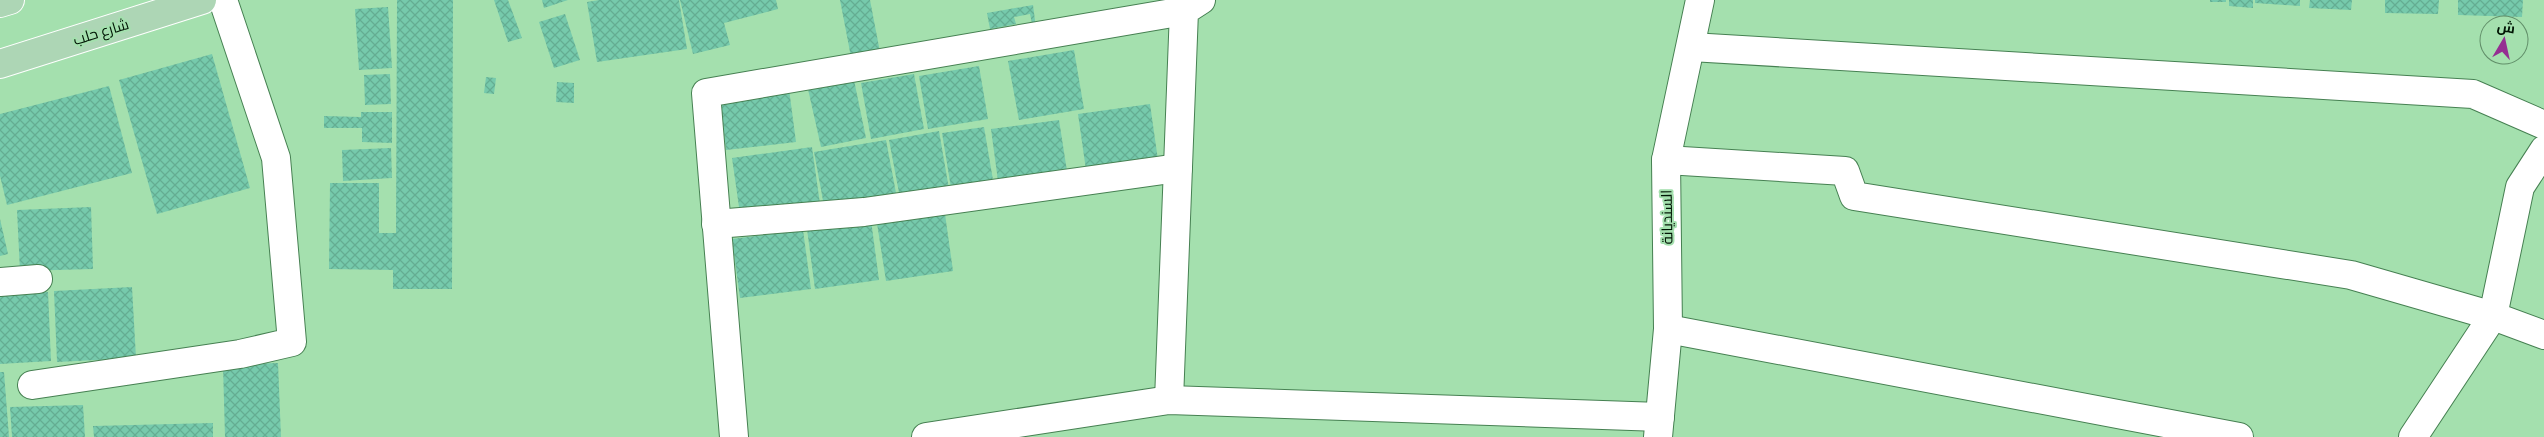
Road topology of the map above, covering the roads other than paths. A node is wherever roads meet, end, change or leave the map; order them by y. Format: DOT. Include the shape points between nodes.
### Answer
graph roads {
  1 [pos="10,0"];
  2 [pos="202,0"];
  3 [pos="223,0"];
  4 [pos="1700,0"];
  5 [pos="0,3"];
  6 [pos="1192,6"];
  7 [pos="1691,48"];
  8 [pos="0,64"];
  9 [pos="2544,125"];
  10 [pos="2544,150"];
  11 [pos="1666,160"];
  12 [pos="1178,168"];
  13 [pos="716,224"];
  14 [pos="38,279"];
  15 [pos="0,282"];
  16 [pos="2493,316"];
  17 [pos="1668,329"];
  18 [pos="2544,335"];
  19 [pos="32,385"];
  20 [pos="1169,400"];
  21 [pos="1659,427"];
  22 [pos="734,437"];
  23 [pos="926,437"];
  24 [pos="2239,437"];
  25 [pos="2413,437"];
  1 -- 5 [label="main road"];
  2 -- 8 [label="main road, شارع حلب"];
  3 -- 19 [label="street" via="276,158 292,342 240,354"];
  4 -- 7 [label="street, السنديانة"];
  6 -- 12 [label="street"];
  6 -- 13 [label="street" via="706,93"];
  7 -- 9 [label="street" via="2473,94"];
  7 -- 11 [label="street, السنديانة"];
  10 -- 16 [label="street" via="2520,187"];
  11 -- 16 [label="street" via="1845,171 1854,196 2351,275"];
  11 -- 17 [label="street, السنديانة"];
  12 -- 13 [label="street" via="864,212"];
  12 -- 20 [label="street"];
  13 -- 22 [label="street"];
  14 -- 15 [label="street"];
  16 -- 18 [label="street"];
  16 -- 25 [label="street"];
  17 -- 21 [label="street, السنديانة"];
  17 -- 24 [label="street"];
  20 -- 21 [label="street"];
  20 -- 23 [label="street"];
}
